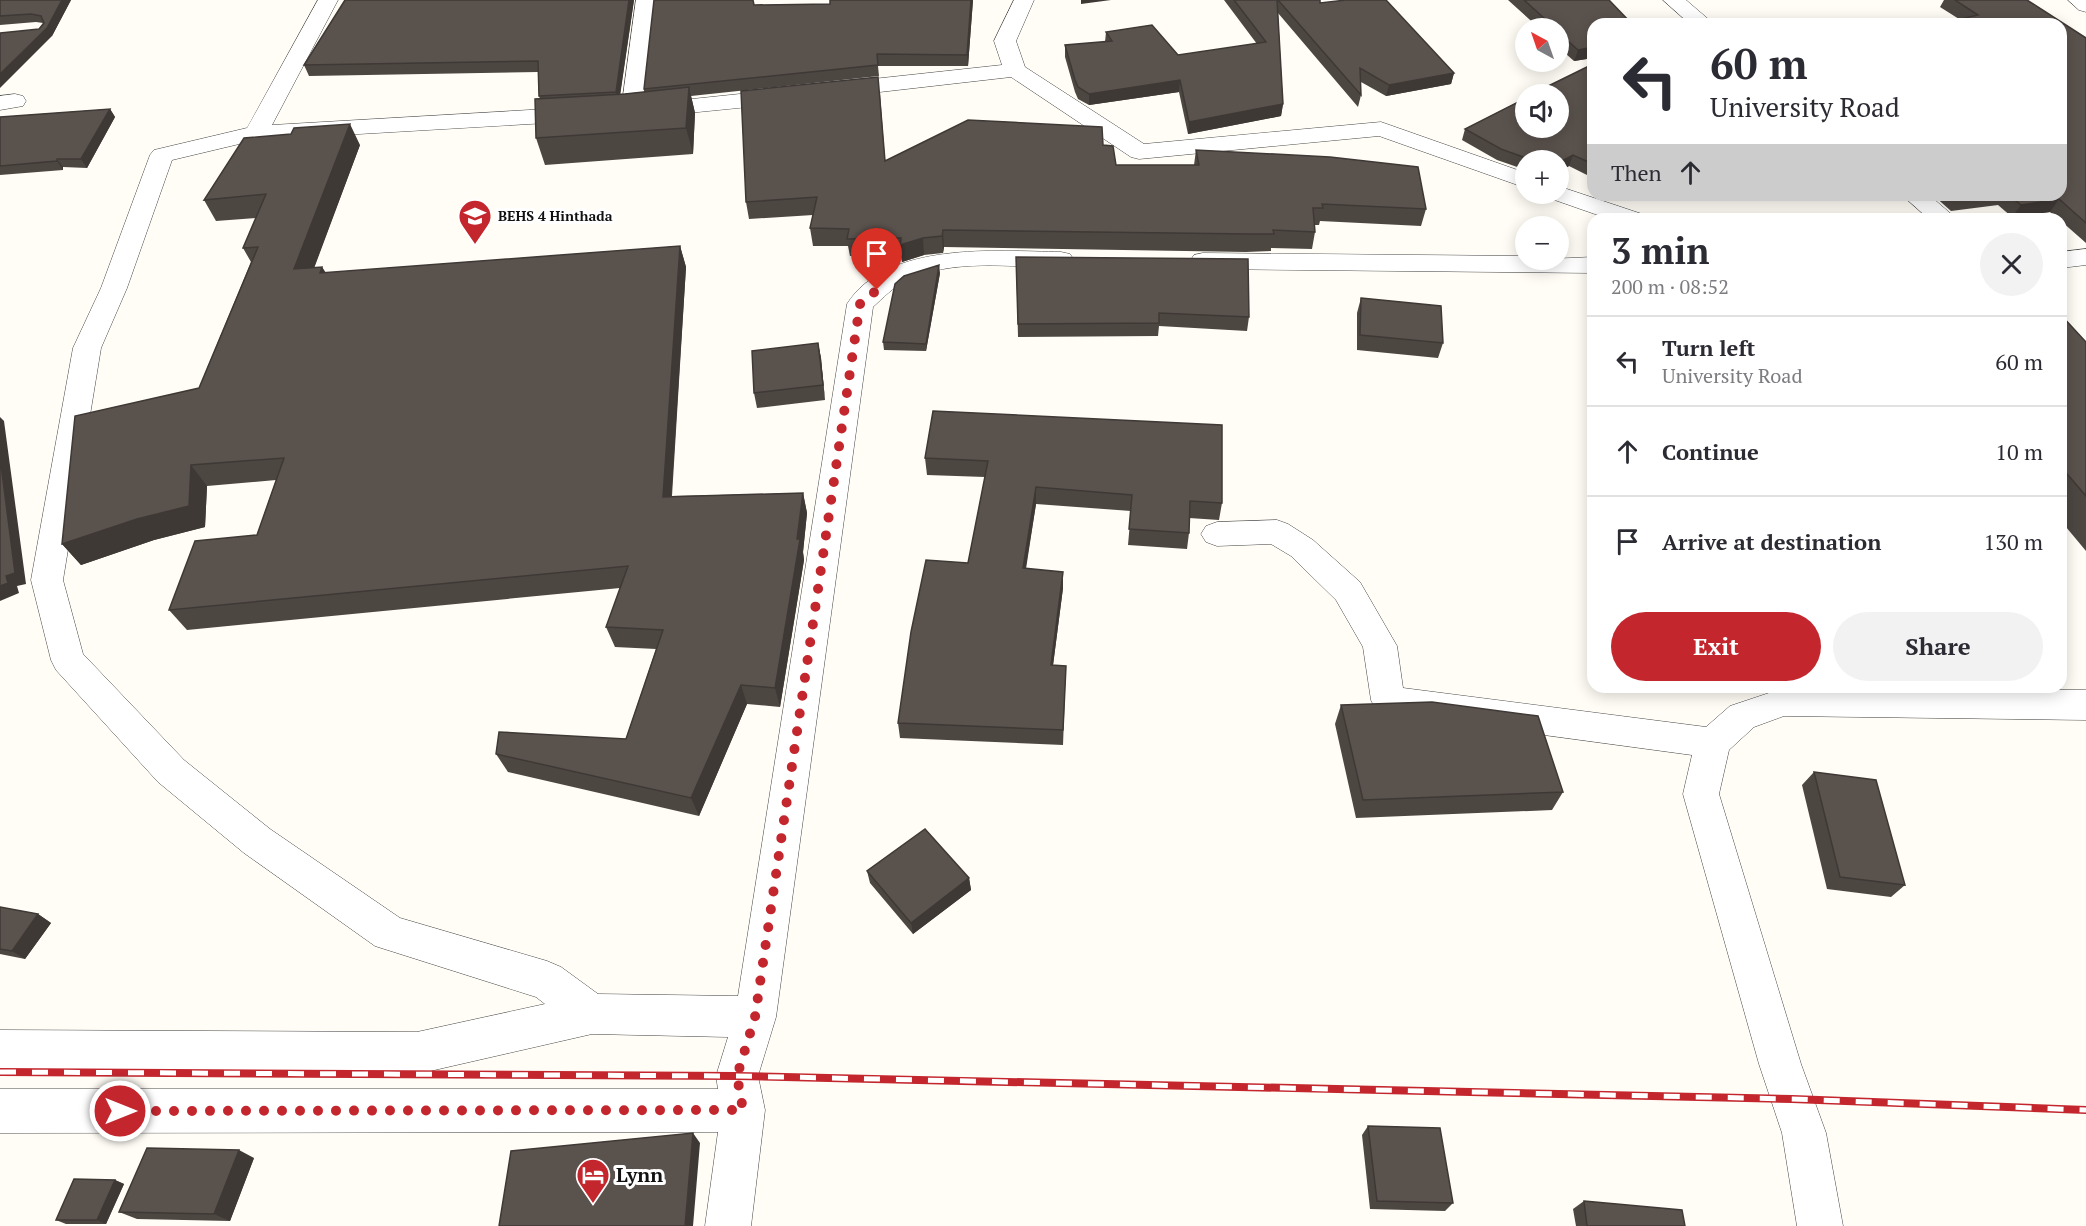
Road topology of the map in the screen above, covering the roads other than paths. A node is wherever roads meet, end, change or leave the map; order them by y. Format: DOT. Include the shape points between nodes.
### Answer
graph roads {
  1 [pos="328,0"];
  2 [pos="646,0"];
  3 [pos="1024,0"];
  4 [pos="1673,0"];
  5 [pos="2078,0"];
  6 [pos="2086,6"];
  7 [pos="1696,18"];
  8 [pos="1015,70"];
  9 [pos="632,111"];
  10 [pos="256,133"];
  11 [pos="1515,177"];
  12 [pos="1569,197"];
  13 [pos="1922,201"];
  14 [pos="1616,213"];
  15 [pos="1936,213"];
  16 [pos="2086,257"];
  17 [pos="2067,259"];
  18 [pos="1087,260"];
  19 [pos="1181,261"];
  20 [pos="1587,265"];
  21 [pos="1217,534"];
  22 [pos="2086,705"];
  23 [pos="1713,743"];
  24 [pos="592,1014"];
  25 [pos="755,1017"];
  26 [pos="0,1051"];
  27 [pos="740,1093"];
  28 [pos="0,1111"];
  29 [pos="728,1226"];
  30 [pos="1820,1226"];
  1 -- 10 [label="street"];
  2 -- 9 [label="street"];
  3 -- 8 [label="street" via="1005,41"];
  4 -- 7 [label="street"];
  5 -- 6 [label="street"];
  8 -- 9 [label="street"];
  8 -- 11 [label="street" via="1139,152 1381,129"];
  9 -- 10 [label="street"];
  10 -- 24 [label="street" via="162,155 114,288 87,348 47,580 68,660 171,771 257,841 389,933 547,981"];
  12 -- 14 [label="street"];
  13 -- 15 [label="street"];
  16 -- 17 [label="street"];
  18 -- 25 [label="street" via="934,262 895,276 860,304"];
  19 -- 20 [label="street"];
  21 -- 23 [label="street" via="1277,532 1302,548 1348,591 1380,646 1388,700"];
  22 -- 23 [label="street" via="1784,702 1742,716"];
  23 -- 30 [label="street" via="1701,794 1804,1133"];
  24 -- 25 [label="street"];
  24 -- 26 [label="street" via="417,1053"];
  25 -- 27 [label="street"];
  27 -- 28 [label="street"];
  27 -- 29 [label="street"];
}
